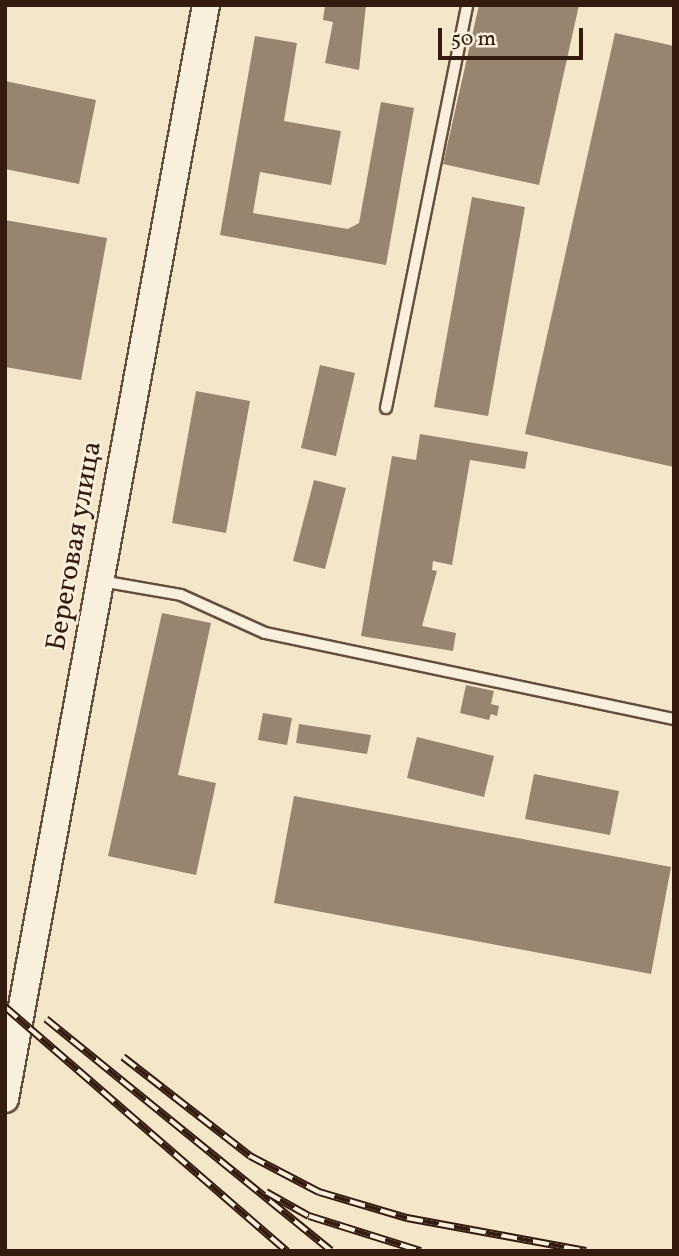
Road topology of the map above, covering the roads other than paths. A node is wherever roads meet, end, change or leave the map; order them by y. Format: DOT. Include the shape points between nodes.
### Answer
graph roads {
  1 [pos="206,5"];
  2 [pos="467,5"];
  3 [pos="386,408"];
  4 [pos="100,581"];
  5 [pos="674,719"];
  6 [pos="6,1094"];
  1 -- 4 [label="street, Береговая улица"];
  2 -- 3 [label="lane"];
  4 -- 5 [label="lane" via="181,596 265,634"];
  4 -- 6 [label="street, Береговая улица"];
}
